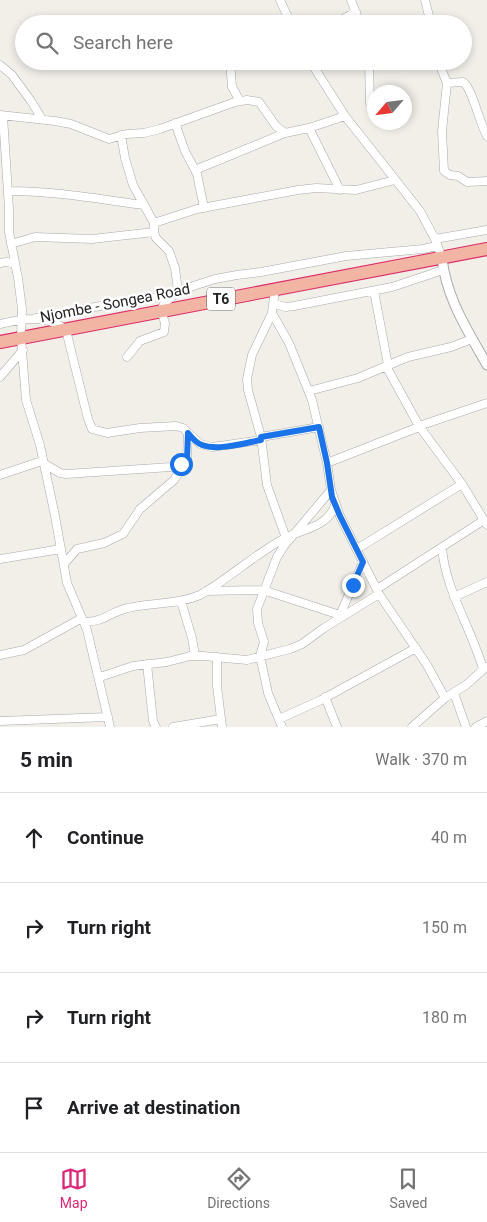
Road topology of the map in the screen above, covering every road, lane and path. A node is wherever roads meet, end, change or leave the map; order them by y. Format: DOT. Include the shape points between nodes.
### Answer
graph roads {
  1 [pos="290,0"];
  2 [pos="351,0"];
  3 [pos="425,0"];
  4 [pos="282,4"];
  5 [pos="356,12"];
  6 [pos="350,15"];
  7 [pos="357,15"];
  8 [pos="429,15"];
  9 [pos="0,64"];
  10 [pos="231,70"];
  11 [pos="316,70"];
  12 [pos="368,70"];
  13 [pos="442,70"];
  14 [pos="447,83"];
  15 [pos="369,85"];
  16 [pos="240,101"];
  17 [pos="1,116"];
  18 [pos="345,116"];
  19 [pos="42,119"];
  20 [pos="174,123"];
  21 [pos="308,128"];
  22 [pos="285,133"];
  23 [pos="121,136"];
  24 [pos="487,136"];
  25 [pos="195,170"];
  26 [pos="395,180"];
  27 [pos="487,181"];
  28 [pos="340,190"];
  29 [pos="8,192"];
  30 [pos="144,205"];
  31 [pos="204,208"];
  32 [pos="154,222"];
  33 [pos="487,230"];
  34 [pos="154,232"];
  35 [pos="436,242"];
  36 [pos="11,244"];
  37 [pos="487,249"];
  38 [pos="0,263"];
  39 [pos="14,264"];
  40 [pos="443,264"];
  41 [pos="275,289"];
  42 [pos="374,291"];
  43 [pos="176,293"];
  44 [pos="274,304"];
  45 [pos="161,310"];
  46 [pos="272,313"];
  47 [pos="29,319"];
  48 [pos="0,324"];
  49 [pos="66,330"];
  50 [pos="50,332"];
  51 [pos="472,339"];
  52 [pos="0,342"];
  53 [pos="22,344"];
  54 [pos="127,357"];
  55 [pos="487,365"];
  56 [pos="387,366"];
  57 [pos="0,377"];
  58 [pos="309,391"];
  59 [pos="487,403"];
  60 [pos="319,427"];
  61 [pos="419,427"];
  62 [pos="188,433"];
  63 [pos="261,439"];
  64 [pos="187,459"];
  65 [pos="43,462"];
  66 [pos="327,463"];
  67 [pos="0,476"];
  68 [pos="462,484"];
  69 [pos="331,490"];
  70 [pos="336,505"];
  71 [pos="486,523"];
  72 [pos="289,536"];
  73 [pos="442,548"];
  74 [pos="61,549"];
  75 [pos="357,549"];
  76 [pos="0,559"];
  77 [pos="363,562"];
  78 [pos="64,564"];
  79 [pos="487,582"];
  80 [pos="263,590"];
  81 [pos="206,591"];
  82 [pos="378,592"];
  83 [pos="454,598"];
  84 [pos="181,601"];
  85 [pos="342,616"];
  86 [pos="83,620"];
  87 [pos="416,648"];
  88 [pos="0,655"];
  89 [pos="195,656"];
  90 [pos="260,656"];
  91 [pos="217,658"];
  92 [pos="147,664"];
  93 [pos="485,668"];
  94 [pos="100,677"];
  95 [pos="454,693"];
  96 [pos="325,697"];
  97 [pos="445,698"];
  98 [pos="108,717"];
  99 [pos="279,719"];
  100 [pos="0,721"];
  101 [pos="487,722"];
  102 [pos="222,723"];
  103 [pos="110,727"];
  104 [pos="156,727"];
  105 [pos="173,727"];
  106 [pos="282,727"];
  107 [pos="337,727"];
  108 [pos="412,727"];
  109 [pos="466,727"];
  110 [pos="476,727"];
  1 -- 4 [label="street"];
  2 -- 5 [label="street"];
  3 -- 8 [label="street"];
  5 -- 6 [label="street"];
  5 -- 7 [label="street"];
  9 -- 19 [label="street" via="12,75"];
  10 -- 16 [label="street" via="232,87"];
  11 -- 18 [label="street"];
  12 -- 15 [label="street"];
  13 -- 14 [label="street"];
  14 -- 24 [label="street" via="463,82 468,86"];
  14 -- 27 [label="street" via="442,131 444,171 467,182"];
  16 -- 20 [label="street"];
  16 -- 22 [label="street" via="259,102"];
  17 -- 19 [label="street"];
  17 -- 29 [label="street"];
  18 -- 21 [label="street"];
  18 -- 26 [label="street"];
  19 -- 23 [label="street" via="71,124 109,138"];
  20 -- 23 [label="street" via="144,133"];
  20 -- 25 [label="street"];
  21 -- 22 [label="street"];
  21 -- 28 [label="street"];
  22 -- 25 [label="street"];
  23 -- 30 [label="street" via="128,173"];
  25 -- 31 [label="street"];
  26 -- 28 [label="street" via="356,190"];
  26 -- 35 [label="street" via="420,212"];
  28 -- 31 [label="street" via="307,189"];
  29 -- 30 [label="street" via="70,194"];
  29 -- 36 [label="street"];
  30 -- 32 [label="street"];
  31 -- 32 [label="street"];
  32 -- 34 [label="street"];
  33 -- 35 [label="street"];
  34 -- 36 [label="street" via="92,239 35,237"];
  34 -- 43 [label="street" via="169,251 175,268"];
  35 -- 40 [label="street"];
  35 -- 43 [label="street" via="422,249 346,256 236,275"];
  36 -- 39 [label="street"];
  37 -- 40 [label="highway, T6"];
  38 -- 39 [label="street"];
  39 -- 47 [label="street"];
  40 -- 41 [label="highway, Njombe - Songea Road / T6"];
  40 -- 42 [label="street" via="392,287"];
  40 -- 51 [label="street" via="448,290"];
  41 -- 44 [label="street"];
  41 -- 45 [label="highway, Njombe - Songea Road / T6"];
  42 -- 44 [label="street" via="294,306"];
  42 -- 56 [label="street"];
  43 -- 45 [label="street"];
  43 -- 47 [label="street"];
  44 -- 46 [label="street"];
  45 -- 49 [label="highway, Njombe - Songea Road / T6"];
  45 -- 54 [label="street" via="164,332 140,341"];
  46 -- 58 [label="street" via="289,343"];
  46 -- 63 [label="street" via="252,355 247,379"];
  47 -- 48 [label="street"];
  47 -- 49 [label="street" via="54,322"];
  47 -- 50 [label="street"];
  47 -- 53 [label="street"];
  49 -- 50 [label="highway, Njombe - Songea Road / T6"];
  49 -- 62 [label="street" via="92,429 107,433 176,426"];
  50 -- 53 [label="highway, Njombe - Songea Road / T6"];
  51 -- 55 [label="street"];
  51 -- 56 [label="street"];
  52 -- 53 [label="highway, Njombe - Songea Road / T6"];
  53 -- 57 [label="street"];
  53 -- 65 [label="street" via="26,400"];
  56 -- 58 [label="street" via="358,378"];
  56 -- 61 [label="street"];
  58 -- 60 [label="street"];
  59 -- 61 [label="street"];
  60 -- 63 [label="street"];
  60 -- 66 [label="street"];
  61 -- 66 [label="street"];
  61 -- 68 [label="street"];
  62 -- 63 [label="street" via="200,444 212,447"];
  62 -- 64 [label="street"];
  63 -- 72 [label="street" via="267,485"];
  64 -- 65 [label="street" via="181,464 156,468 72,474 60,473"];
  64 -- 78 [label="street" via="174,480 140,509 123,534 104,543 76,549"];
  65 -- 67 [label="street"];
  65 -- 74 [label="street"];
  66 -- 69 [label="street"];
  68 -- 71 [label="street"];
  68 -- 75 [label="street"];
  69 -- 70 [label="street"];
  69 -- 72 [label="street"];
  70 -- 72 [label="street" via="328,518"];
  70 -- 75 [label="street"];
  71 -- 73 [label="street"];
  72 -- 80 [label="street"];
  72 -- 81 [label="street"];
  73 -- 82 [label="street"];
  73 -- 83 [label="street"];
  74 -- 76 [label="street"];
  74 -- 78 [label="street"];
  75 -- 77 [label="street"];
  77 -- 82 [label="street"];
  77 -- 85 [label="street"];
  78 -- 86 [label="street" via="71,594"];
  79 -- 83 [label="street"];
  80 -- 81 [label="street"];
  80 -- 85 [label="street"];
  80 -- 90 [label="street" via="257,609 264,642"];
  81 -- 84 [label="street"];
  82 -- 85 [label="street"];
  82 -- 87 [label="street"];
  83 -- 93 [label="street"];
  84 -- 86 [label="street" via="127,608 100,620"];
  84 -- 89 [label="street"];
  85 -- 90 [label="street" via="296,647"];
  86 -- 88 [label="street" via="24,650"];
  86 -- 94 [label="street"];
  87 -- 96 [label="street"];
  87 -- 97 [label="street"];
  89 -- 91 [label="street"];
  89 -- 92 [label="street"];
  90 -- 91 [label="street" via="247,660"];
  90 -- 99 [label="street" via="270,701"];
  91 -- 102 [label="street"];
  92 -- 94 [label="street"];
  92 -- 104 [label="street"];
  93 -- 95 [label="street"];
  94 -- 98 [label="street"];
  95 -- 97 [label="street"];
  95 -- 109 [label="street"];
  96 -- 99 [label="street"];
  96 -- 107 [label="street"];
  97 -- 108 [label="street"];
  98 -- 100 [label="street"];
  98 -- 103 [label="street"];
  99 -- 106 [label="street"];
  101 -- 110 [label="street"];
  102 -- 105 [label="street"];
}
